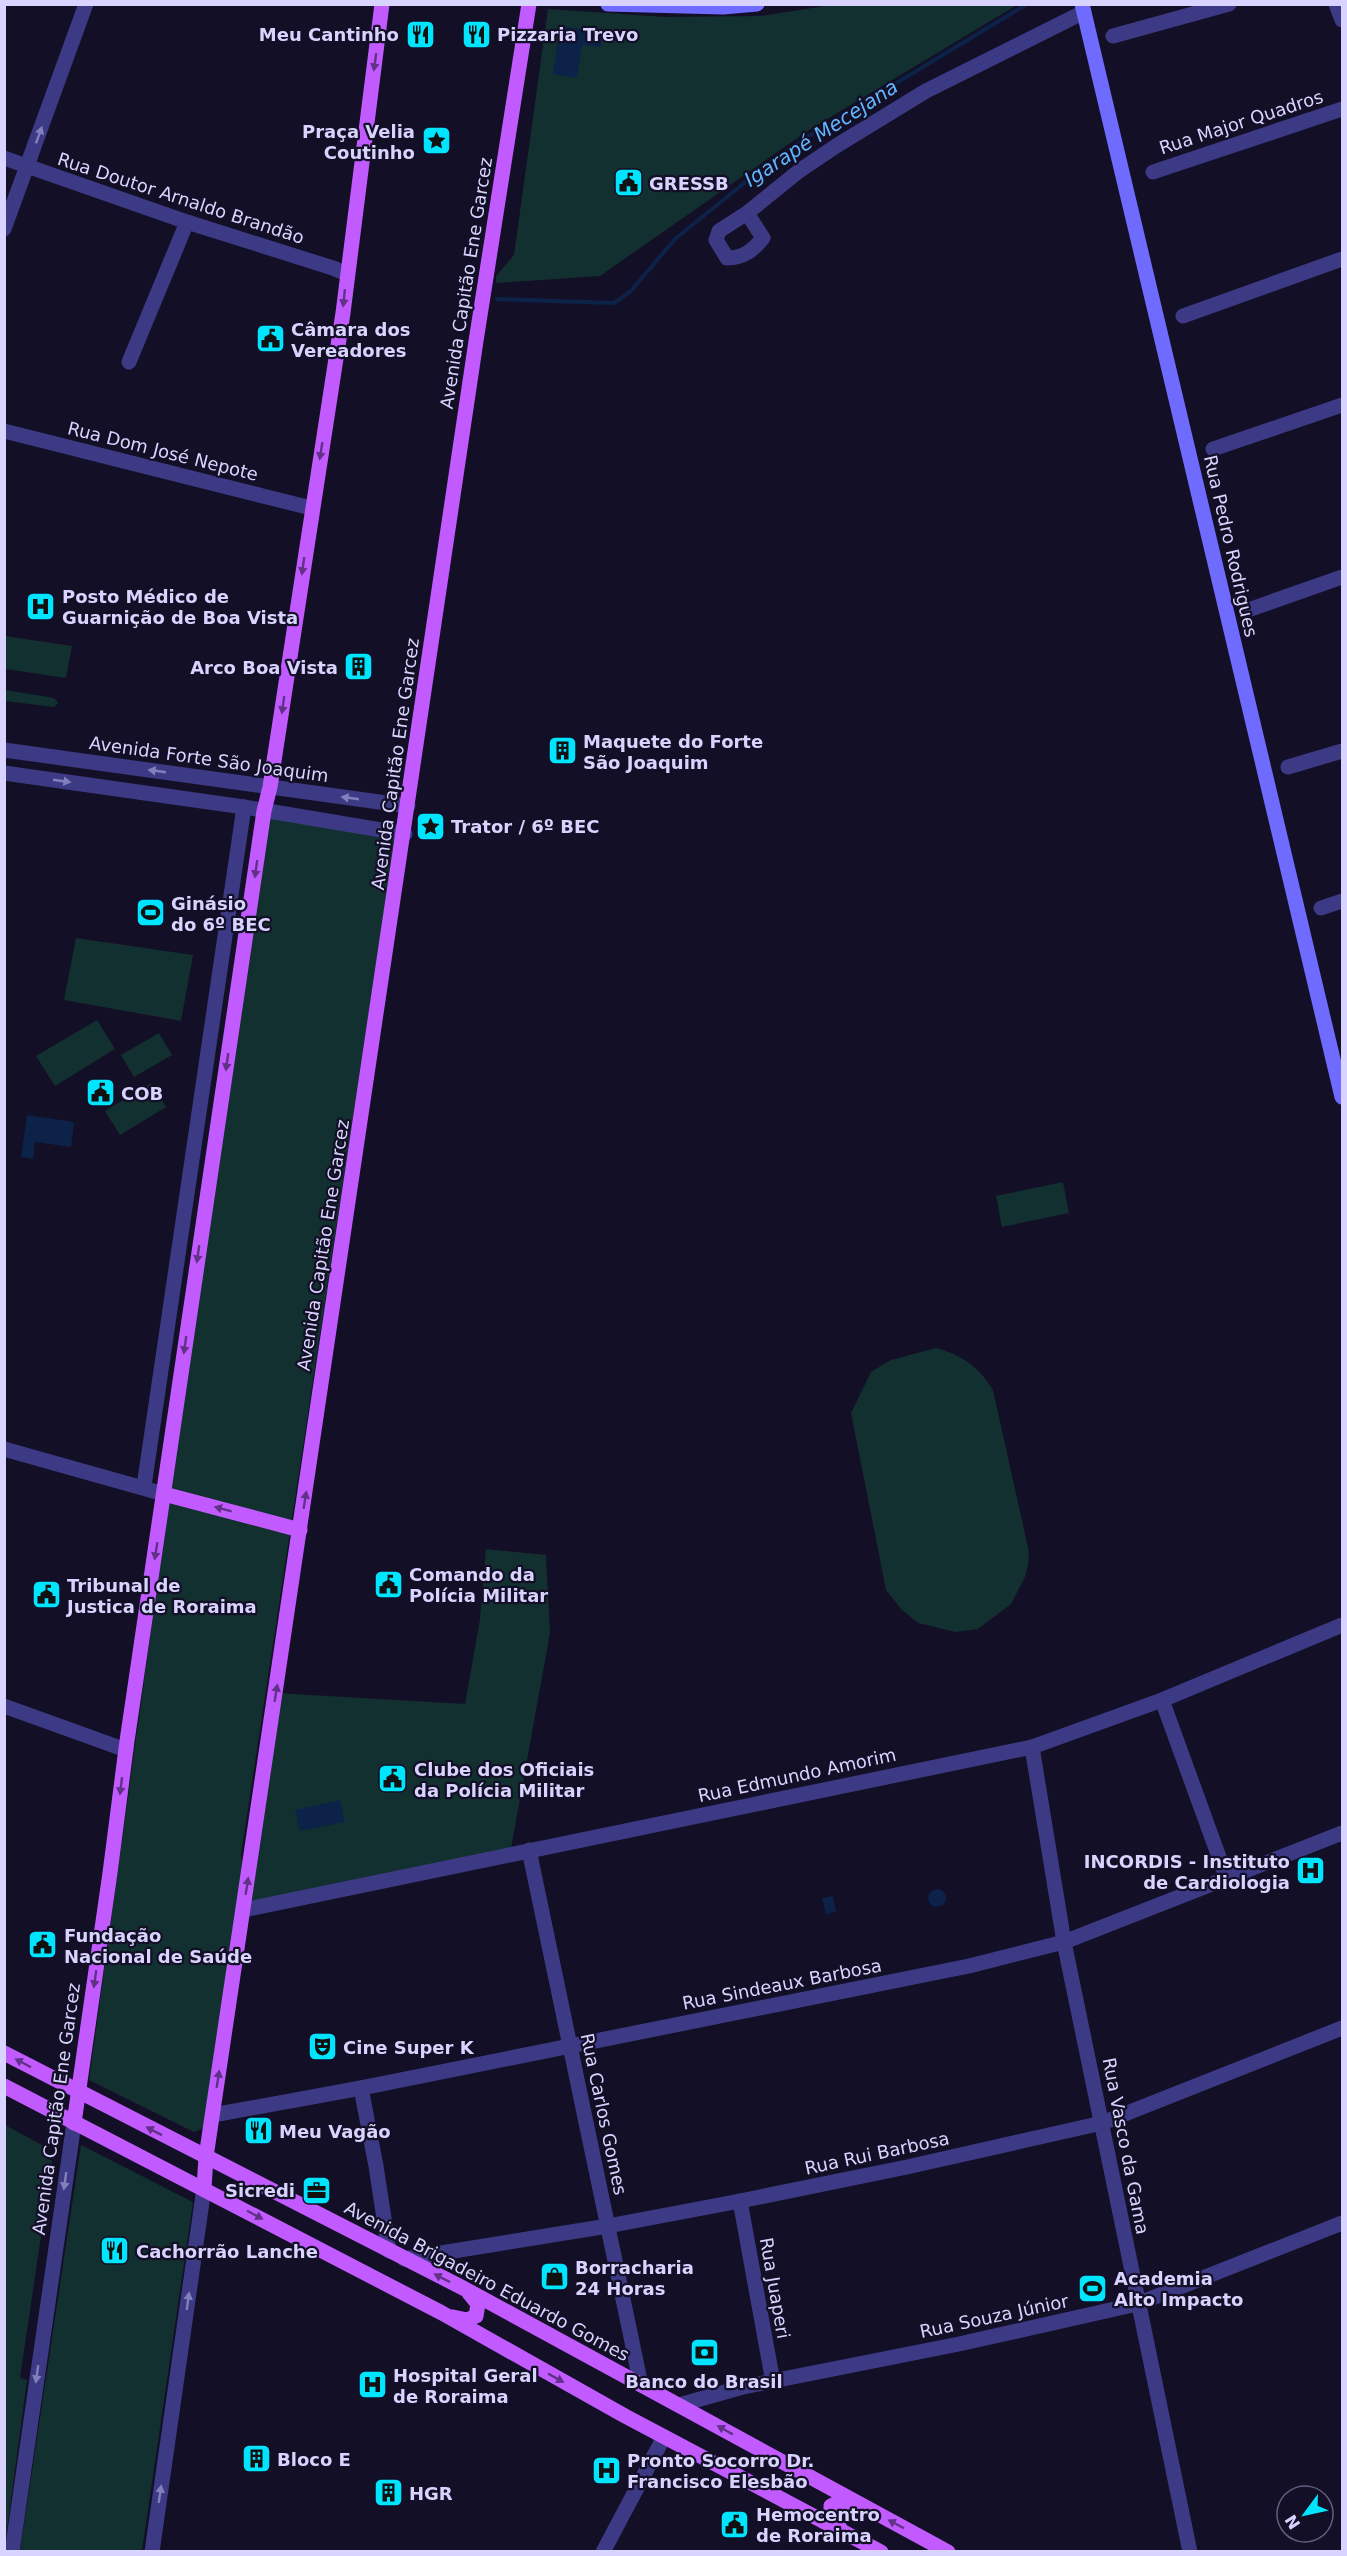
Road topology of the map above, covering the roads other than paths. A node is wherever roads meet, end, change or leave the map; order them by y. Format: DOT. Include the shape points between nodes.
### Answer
graph roads {
  1 [pos="86,4"];
  2 [pos="382,4"];
  3 [pos="529,4"];
  4 [pos="608,4"];
  5 [pos="757,4"];
  6 [pos="1229,4"];
  7 [pos="1336,4"];
  8 [pos="1083,7"];
  9 [pos="1342,20"];
  10 [pos="1113,36"];
  11 [pos="1342,109"];
  12 [pos="4,158"];
  13 [pos="27,168"];
  14 [pos="1152,172"];
  15 [pos="747,213"];
  16 [pos="187,222"];
  17 [pos="4,229"];
  18 [pos="1342,259"];
  19 [pos="347,274"];
  20 [pos="1183,316"];
  21 [pos="129,362"];
  22 [pos="1342,405"];
  23 [pos="4,431"];
  24 [pos="1213,449"];
  25 [pos="311,508"];
  26 [pos="1342,577"];
  27 [pos="1251,609"];
  28 [pos="6,750"];
  29 [pos="1342,752"];
  30 [pos="1288,767"];
  31 [pos="5,773"];
  32 [pos="209,779"];
  33 [pos="270,787"];
  34 [pos="206,802"];
  35 [pos="408,806"];
  36 [pos="244,807"];
  37 [pos="264,811"];
  38 [pos="405,834"];
  39 [pos="1342,901"];
  40 [pos="1322,908"];
  41 [pos="1342,1097"];
  42 [pos="4,1449"];
  43 [pos="144,1486"];
  44 [pos="164,1494"];
  45 [pos="300,1530"];
  46 [pos="1342,1625"];
  47 [pos="1161,1701"];
  48 [pos="4,1706"];
  49 [pos="1032,1747"];
  50 [pos="126,1750"];
  51 [pos="1342,1833"];
  52 [pos="529,1850"];
  53 [pos="1227,1879"];
  54 [pos="243,1910"];
  55 [pos="1064,1942"];
  56 [pos="1342,2028"];
  57 [pos="568,2046"];
  58 [pos="4,2053"];
  59 [pos="4,2086"];
  60 [pos="362,2088"];
  61 [pos="79,2092"];
  62 [pos="213,2115"];
  63 [pos="74,2123"];
  64 [pos="1102,2123"];
  65 [pos="206,2157"];
  66 [pos="204,2188"];
  67 [pos="740,2201"];
  68 [pos="1342,2223"];
  69 [pos="608,2226"];
  70 [pos="389,2251"];
  71 [pos="404,2259"];
  72 [pos="465,2289"];
  73 [pos="1137,2304"];
  74 [pos="442,2313"];
  75 [pos="511,2315"];
  76 [pos="496,2344"];
  77 [pos="773,2382"];
  78 [pos="641,2385"];
  79 [pos="679,2405"];
  80 [pos="664,2437"];
  81 [pos="864,2506"];
  82 [pos="842,2529"];
  83 [pos="12,2552"];
  84 [pos="152,2552"];
  85 [pos="603,2552"];
  86 [pos="882,2552"];
  87 [pos="948,2552"];
  88 [pos="1190,2552"];
  13 -- 1 [label="street, one-way"];
  2 -- 19 [label="main road, Avenida Capitão Ene Garcez, one-way"];
  3 -- 35 [label="main road, Avenida Capitão Ene Garcez"];
  4 -- 5 [label="main road"];
  6 -- 10 [label="street"];
  7 -- 9 [label="street"];
  8 -- 15 [label="street" via="926,91 836,146"];
  8 -- 41 [label="main road, Rua Pedro Rodrigues"];
  11 -- 14 [label="street, Rua Major Quadros"];
  12 -- 13 [label="street, Rua Doutor Arnaldo Brandão"];
  13 -- 16 [label="street, Rua Doutor Arnaldo Brandão"];
  13 -- 17 [label="street"];
  16 -- 19 [label="street, Rua Doutor Arnaldo Brandão"];
  16 -- 21 [label="street"];
  18 -- 20 [label="street"];
  19 -- 25 [label="main road, Avenida Capitão Ene Garcez, one-way"];
  22 -- 24 [label="street"];
  23 -- 25 [label="street, Rua Dom José Nepote"];
  25 -- 33 [label="main road, Avenida Capitão Ene Garcez, one-way"];
  26 -- 27 [label="street"];
  28 -- 31 [label="street"];
  32 -- 28 [label="street, Avenida Forte São Joaquim, one-way"];
  29 -- 30 [label="street"];
  31 -- 34 [label="street, one-way"];
  32 -- 33 [label="street, Avenida Forte São Joaquim"];
  32 -- 34 [label="street"];
  35 -- 33 [label="street, Avenida Forte São Joaquim, one-way"];
  33 -- 37 [label="main road, Avenida Capitão Ene Garcez"];
  34 -- 36 [label="street"];
  35 -- 38 [label="main road, Avenida Capitão Ene Garcez"];
  36 -- 37 [label="street"];
  36 -- 43 [label="street"];
  37 -- 38 [label="street"];
  37 -- 44 [label="main road, Avenida Capitão Ene Garcez, one-way"];
  45 -- 38 [label="main road, Avenida Capitão Ene Garcez, one-way"];
  39 -- 40 [label="street"];
  42 -- 43 [label="street"];
  43 -- 44 [label="street"];
  45 -- 44 [label="main road, one-way"];
  44 -- 50 [label="main road, Avenida Capitão Ene Garcez, one-way"];
  54 -- 45 [label="main road, Avenida Capitão Ene Garcez, one-way"];
  46 -- 47 [label="street, Rua Edmundo Amorim"];
  47 -- 49 [label="street, Rua Edmundo Amorim"];
  47 -- 53 [label="street"];
  48 -- 50 [label="street"];
  49 -- 52 [label="street, Rua Edmundo Amorim"];
  49 -- 55 [label="street, Rua Vasco da Gama"];
  50 -- 61 [label="main road, Avenida Capitão Ene Garcez, one-way"];
  51 -- 53 [label="street, Rua Sindeaux Barbosa"];
  52 -- 54 [label="street, Rua Edmundo Amorim"];
  52 -- 57 [label="street, Rua Carlos Gomes"];
  53 -- 55 [label="street, Rua Sindeaux Barbosa"];
  62 -- 54 [label="main road, Avenida Capitão Ene Garcez, one-way"];
  55 -- 57 [label="street, Rua Sindeaux Barbosa" via="850,1992"];
  55 -- 64 [label="street, Rua Vasco da Gama"];
  56 -- 64 [label="street, Rua Rui Barbosa"];
  57 -- 60 [label="street, Rua Sindeaux Barbosa"];
  57 -- 69 [label="street, Rua Carlos Gomes"];
  61 -- 58 [label="main road, Avenida Brigadeiro Eduardo Gomes, one-way"];
  59 -- 63 [label="main road"];
  60 -- 62 [label="street, Rua Sindeaux Barbosa"];
  60 -- 70 [label="street"];
  61 -- 63 [label="main road, Avenida Capitão Ene Garcez"];
  65 -- 61 [label="main road, Avenida Brigadeiro Eduardo Gomes, one-way"];
  62 -- 65 [label="main road, Avenida Capitão Ene Garcez"];
  63 -- 66 [label="main road"];
  63 -- 83 [label="street, Avenida Capitão Ene Garcez, one-way"];
  64 -- 67 [label="street, Rua Rui Barbosa"];
  64 -- 73 [label="street, Rua Vasco da Gama"];
  65 -- 66 [label="main road, Avenida Capitão Ene Garcez"];
  65 -- 70 [label="main road, Avenida Brigadeiro Eduardo Gomes"];
  66 -- 74 [label="main road, one-way"];
  84 -- 66 [label="street, Avenida Capitão Ene Garcez, one-way"];
  67 -- 69 [label="street, Rua Rui Barbosa"];
  67 -- 77 [label="street, Rua Juaperi"];
  68 -- 73 [label="street, Rua Souza Júnior"];
  69 -- 71 [label="street, Rua Rui Barbosa"];
  69 -- 78 [label="street, Rua Carlos Gomes"];
  70 -- 71 [label="main road, Avenida Brigadeiro Eduardo Gomes"];
  72 -- 71 [label="main road, Avenida Brigadeiro Eduardo Gomes, one-way"];
  72 -- 74 [label="main road" via="478,2304 476,2316 467,2320"];
  72 -- 75 [label="main road, Avenida Brigadeiro Eduardo Gomes"];
  73 -- 77 [label="street, Rua Souza Júnior"];
  73 -- 88 [label="street, Rua Vasco da Gama"];
  74 -- 76 [label="main road"];
  75 -- 76 [label="main road" via="490,2312 480,2318 480,2328"];
  75 -- 78 [label="main road, Avenida Brigadeiro Eduardo Gomes"];
  76 -- 80 [label="main road, one-way"];
  77 -- 79 [label="street, Rua Souza Júnior"];
  78 -- 79 [label="main road, Avenida Brigadeiro Eduardo Gomes"];
  81 -- 79 [label="main road, Avenida Brigadeiro Eduardo Gomes, one-way"];
  80 -- 82 [label="main road"];
  80 -- 85 [label="street"];
  81 -- 82 [label="main road" via="841,2501 831,2506 831,2517"];
  87 -- 81 [label="main road, Avenida Brigadeiro Eduardo Gomes, one-way"];
  82 -- 86 [label="main road"];
}
